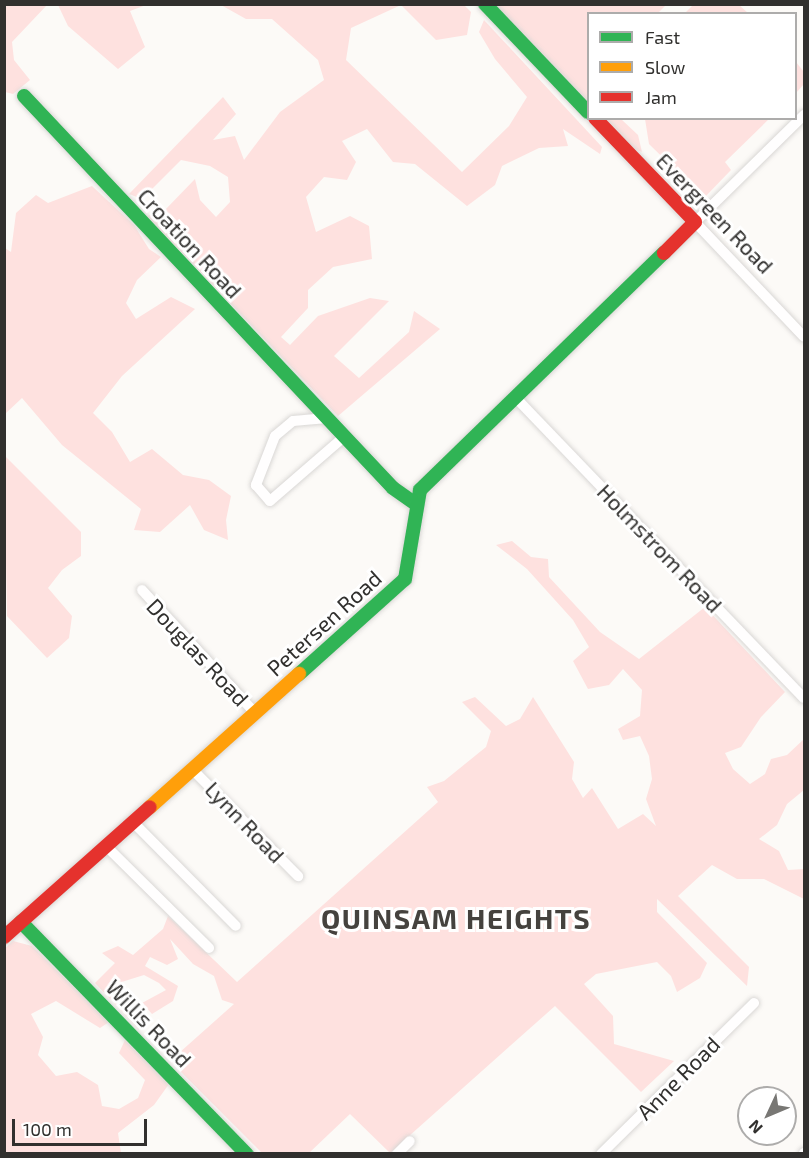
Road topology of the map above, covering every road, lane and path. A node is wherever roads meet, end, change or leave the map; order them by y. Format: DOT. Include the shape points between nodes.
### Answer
graph roads {
  1 [pos="484,4"];
  2 [pos="24,96"];
  3 [pos="587,111"];
  4 [pos="804,115"];
  5 [pos="597,120"];
  6 [pos="694,222"];
  7 [pos="800,324"];
  8 [pos="804,337"];
  9 [pos="515,397"];
  10 [pos="327,418"];
  11 [pos="344,437"];
  12 [pos="417,505"];
  13 [pos="141,590"];
  14 [pos="804,698"];
  15 [pos="255,713"];
  16 [pos="192,769"];
  17 [pos="133,822"];
  18 [pos="106,846"];
  19 [pos="298,876"];
  20 [pos="21,921"];
  21 [pos="236,926"];
  22 [pos="4,937"];
  23 [pos="209,948"];
  24 [pos="754,1003"];
  25 [pos="410,1141"];
  26 [pos="247,1154"];
  27 [pos="397,1154"];
  28 [pos="601,1154"];
  1 -- 3 [label="street"];
  2 -- 10 [label="street, Croation Road"];
  4 -- 6 [label="street"];
  5 -- 6 [label="street, Evergreen Road"];
  6 -- 7 [label="street, Evergreen Road"];
  6 -- 9 [label="street, Petersen Road"];
  7 -- 8 [label="street, Evergreen Road"];
  9 -- 12 [label="street, Petersen Road" via="420,490"];
  9 -- 14 [label="street, Holmstrom Road"];
  10 -- 11 [label="street, Croation Road"];
  10 -- 11 [label="street" via="292,421 275,436 256,485 270,501"];
  11 -- 12 [label="street, Croation Road" via="393,488"];
  12 -- 15 [label="street, Petersen Road" via="405,579"];
  13 -- 15 [label="street, Douglas Road"];
  15 -- 16 [label="street, Petersen Road"];
  16 -- 17 [label="street, Petersen Road"];
  16 -- 19 [label="street, Lynn Road"];
  17 -- 18 [label="street, Petersen Road"];
  17 -- 21 [label="street"];
  18 -- 20 [label="street, Petersen Road"];
  18 -- 23 [label="street"];
  20 -- 22 [label="street, Petersen Road"];
  20 -- 26 [label="street, Willis Road"];
  24 -- 28 [label="street, Anne Road"];
  25 -- 27 [label="street"];
}
